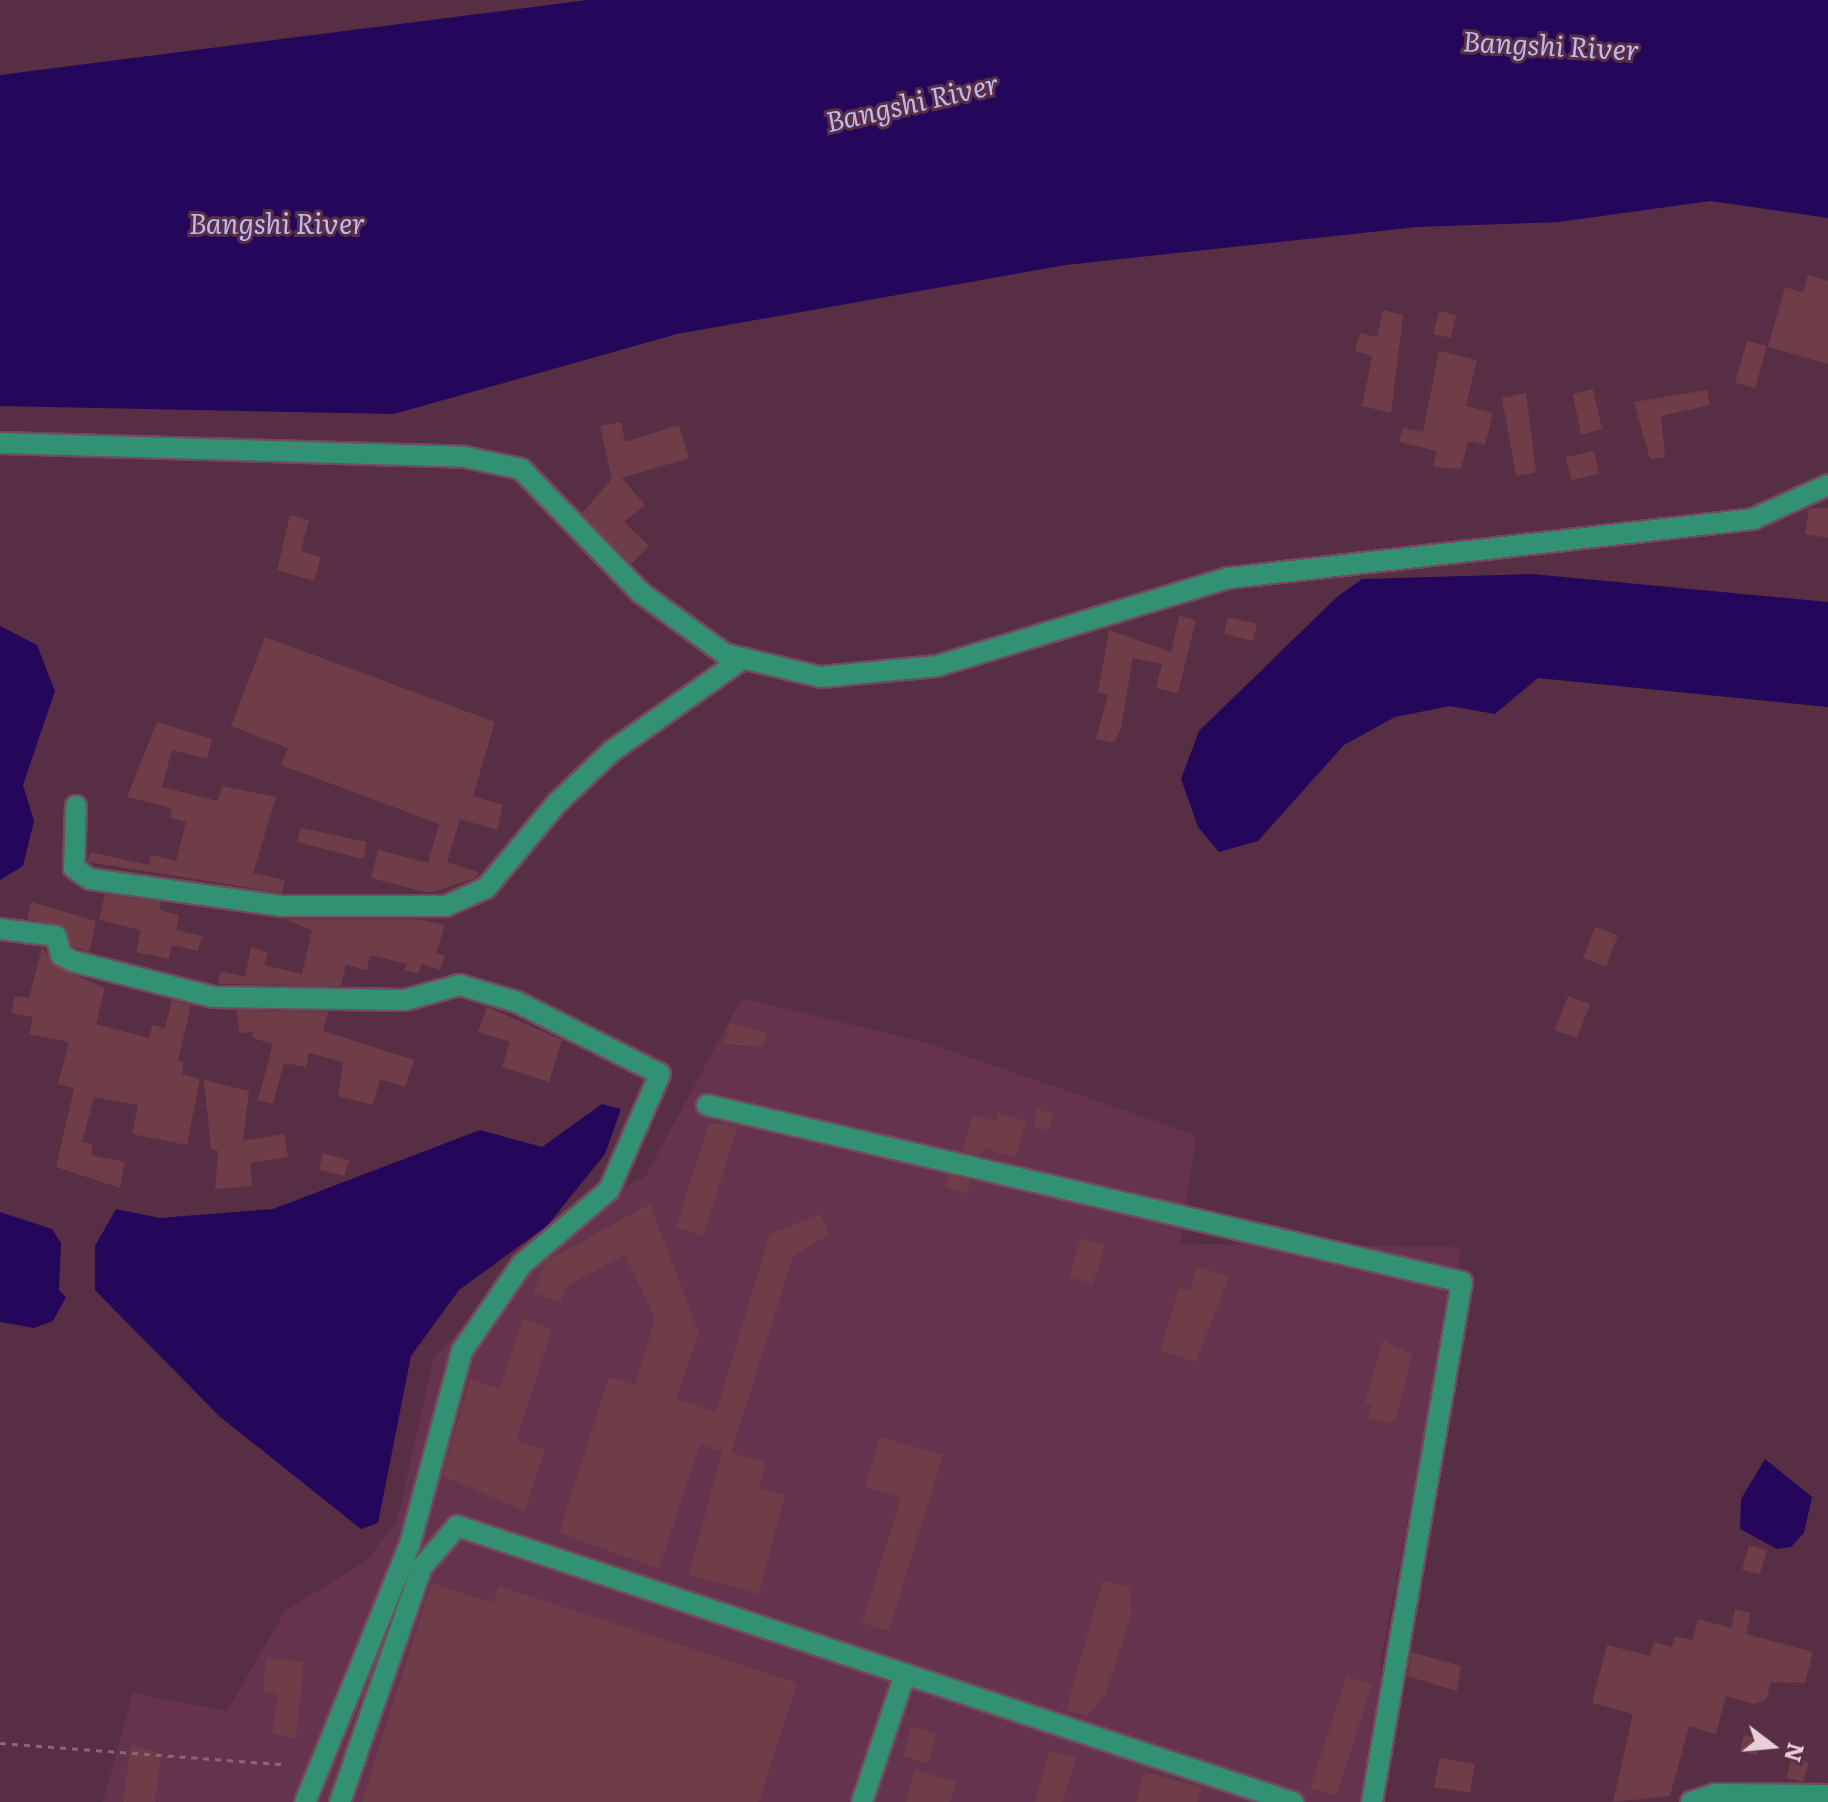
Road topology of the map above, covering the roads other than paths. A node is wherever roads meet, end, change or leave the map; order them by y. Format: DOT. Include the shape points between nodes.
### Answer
graph roads {
  1 [pos="0,443"];
  2 [pos="1828,485"];
  3 [pos="744,658"];
  4 [pos="76,806"];
  5 [pos="0,929"];
  6 [pos="707,1105"];
  7 [pos="905,1674"];
  8 [pos="1828,1795"];
  9 [pos="305,1802"];
  10 [pos="340,1802"];
  11 [pos="862,1802"];
  12 [pos="1293,1802"];
  13 [pos="1372,1802"];
  14 [pos="1691,1802"];
  1 -- 3 [label="street" via="465,457 521,469 641,593 725,654"];
  2 -- 3 [label="street" via="1753,519 1229,578 937,666 821,677"];
  3 -- 4 [label="street" via="612,751 557,803 486,888 446,906 281,906 90,879 74,868"];
  5 -- 9 [label="street" via="56,936 61,955 72,961 213,997 405,1000 460,985 517,1002 660,1074 609,1190 522,1264 462,1351 410,1544"];
  6 -- 13 [label="street" via="1462,1282"];
  7 -- 10 [label="street" via="457,1526 422,1567"];
  7 -- 11 [label="street"];
  7 -- 12 [label="street"];
  8 -- 14 [label="street" via="1716,1794"];
}
